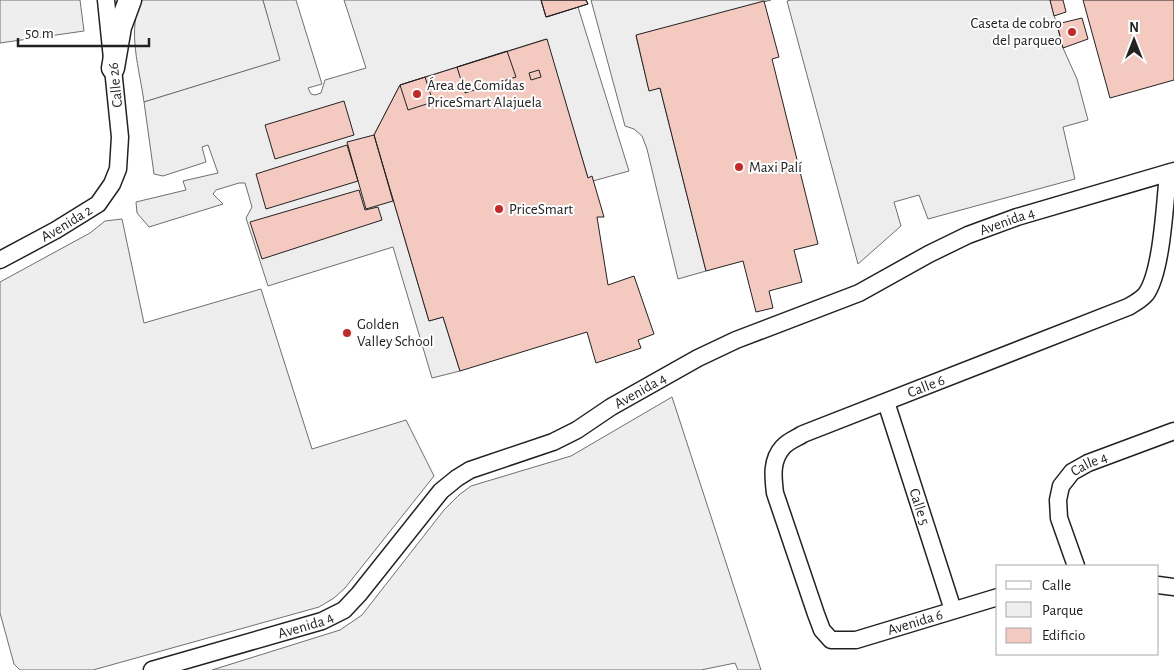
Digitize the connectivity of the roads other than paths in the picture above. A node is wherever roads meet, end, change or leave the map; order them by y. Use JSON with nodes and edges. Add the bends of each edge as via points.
{"nodes":[{"id":1,"x":106,"y":0,"type":"edge"},
{"id":2,"x":130,"y":0,"type":"edge"},
{"id":3,"x":113,"y":68,"type":"junction"},
{"id":4,"x":118,"y":169,"type":"joint"},
{"id":5,"x":1171,"y":172,"type":"edge"},
{"id":6,"x":0,"y":260,"type":"edge"},
{"id":7,"x":886,"y":402,"type":"junction"},
{"id":8,"x":1174,"y":431,"type":"edge"},
{"id":9,"x":1076,"y":565,"type":"edge"},
{"id":10,"x":1159,"y":585,"type":"edge"},
{"id":11,"x":1174,"y":587,"type":"edge"},
{"id":12,"x":996,"y":598,"type":"edge"},
{"id":13,"x":953,"y":610,"type":"junction"},
{"id":14,"x":831,"y":640,"type":"joint"},
{"id":15,"x":152,"y":670,"type":"edge"}],
"edges":[{"from":1,"to":3,"type":"street","name":"Calle 26"},
{"from":2,"to":3,"type":"street","via":[[120,27]]},
{"from":3,"to":4,"type":"street","name":"Calle 26","via":[[120,137]]},
{"from":4,"to":6,"type":"street","name":"Avenida 2","via":[[98,204]]},
{"from":5,"to":7,"type":"street","name":"Calle 6","via":[[1158,261],[1147,292],[1139,301]]},
{"from":5,"to":15,"type":"street","name":"Avenida 4","via":[[976,232],[859,293],[698,358],[553,442],[470,470],[456,478],[441,491],[344,610],[322,621]]},
{"from":7,"to":13,"type":"street","name":"Calle 5"},
{"from":7,"to":14,"type":"street","name":"Calle 6","via":[[803,434],[783,446],[776,458],[773,472],[775,493],[822,630]]},
{"from":8,"to":9,"type":"street","name":"Calle 4","via":[[1088,463],[1072,472],[1061,486],[1059,518]]},
{"from":10,"to":11,"type":"street"},
{"from":12,"to":13,"type":"street","name":"Avenida 6"},
{"from":13,"to":14,"type":"street","name":"Avenida 6","via":[[856,640]]}]}
